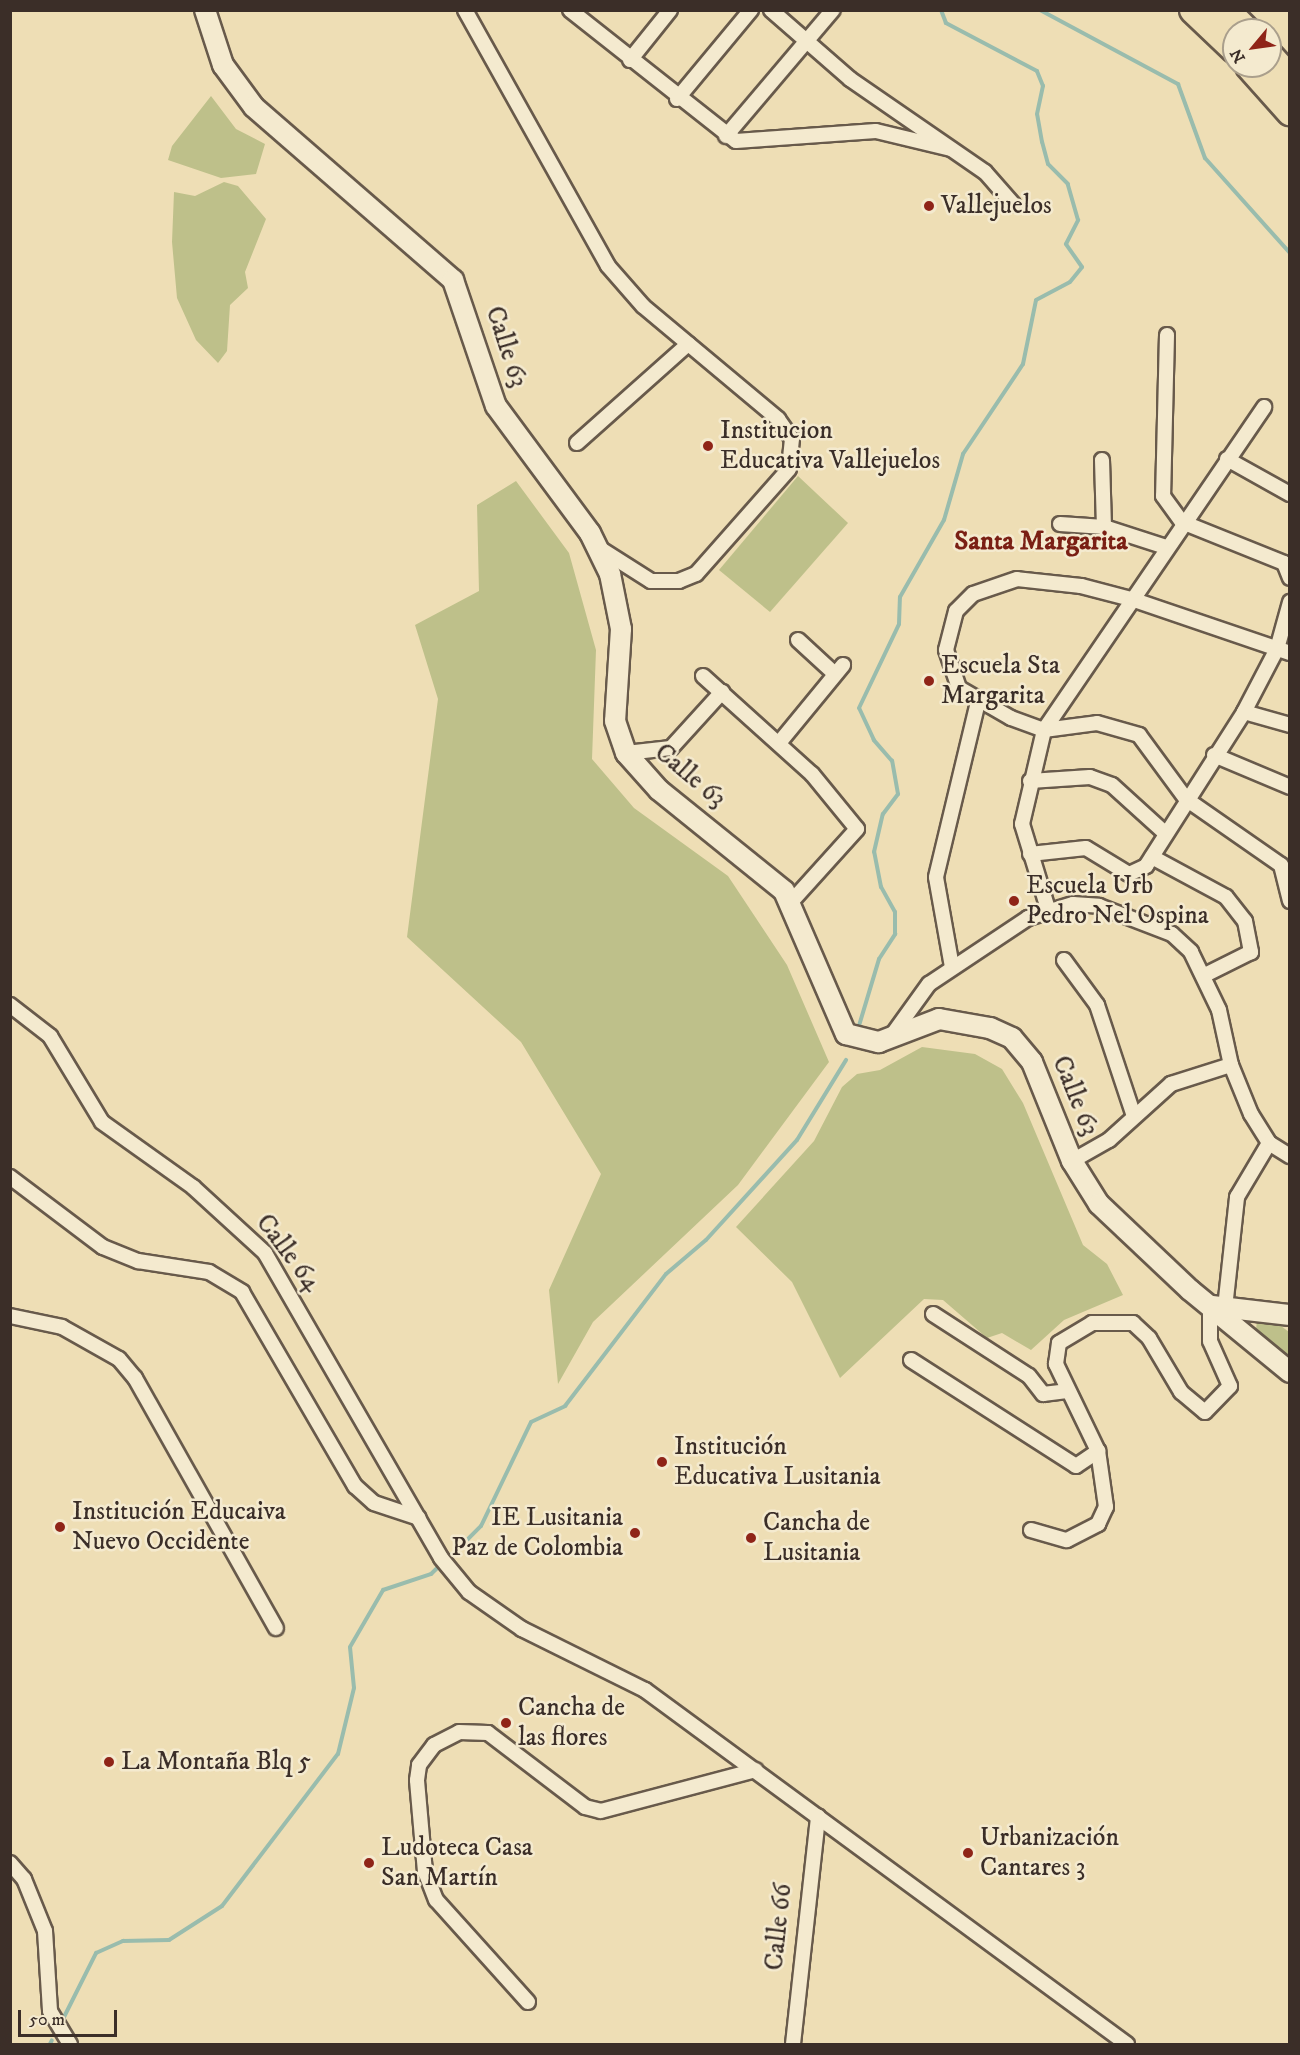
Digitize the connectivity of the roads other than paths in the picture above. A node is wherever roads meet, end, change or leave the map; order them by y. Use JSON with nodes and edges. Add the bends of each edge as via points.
{"nodes":[{"id":1,"x":205,"y":10,"type":"edge"},
{"id":2,"x":465,"y":10,"type":"edge"},
{"id":3,"x":570,"y":10,"type":"edge"},
{"id":4,"x":670,"y":10,"type":"edge"},
{"id":5,"x":751,"y":10,"type":"edge"},
{"id":6,"x":771,"y":10,"type":"edge"},
{"id":7,"x":832,"y":10,"type":"edge"},
{"id":8,"x":1193,"y":10,"type":"edge"},
{"id":9,"x":585,"y":15,"type":"edge"},
{"id":10,"x":1222,"y":38,"type":"edge"},
{"id":11,"x":807,"y":41,"type":"junction"},
{"id":12,"x":630,"y":60,"type":"junction"},
{"id":13,"x":1260,"y":78,"type":"edge"},
{"id":14,"x":677,"y":99,"type":"junction"},
{"id":15,"x":1290,"y":112,"type":"edge"},
{"id":16,"x":726,"y":136,"type":"junction"},
{"id":17,"x":951,"y":149,"type":"junction"},
{"id":18,"x":1013,"y":204,"type":"dead end"},
{"id":19,"x":1167,"y":335,"type":"dead end"},
{"id":20,"x":688,"y":344,"type":"junction"},
{"id":21,"x":1264,"y":407,"type":"dead end"},
{"id":22,"x":577,"y":442,"type":"dead end"},
{"id":23,"x":1227,"y":459,"type":"junction"},
{"id":24,"x":1102,"y":460,"type":"dead end"},
{"id":25,"x":1290,"y":494,"type":"edge"},
{"id":26,"x":1182,"y":522,"type":"junction"},
{"id":27,"x":1060,"y":524,"type":"dead end"},
{"id":28,"x":1104,"y":527,"type":"junction"},
{"id":29,"x":1166,"y":547,"type":"junction"},
{"id":30,"x":599,"y":548,"type":"junction"},
{"id":31,"x":1290,"y":578,"type":"edge"},
{"id":32,"x":1131,"y":599,"type":"junction"},
{"id":33,"x":1290,"y":602,"type":"edge"},
{"id":34,"x":1286,"y":627,"type":"edge"},
{"id":35,"x":798,"y":640,"type":"dead end"},
{"id":36,"x":1283,"y":651,"type":"edge"},
{"id":37,"x":704,"y":676,"type":"dead end"},
{"id":38,"x":722,"y":692,"type":"junction"},
{"id":39,"x":978,"y":702,"type":"junction"},
{"id":40,"x":1244,"y":712,"type":"junction"},
{"id":41,"x":1290,"y":725,"type":"edge"},
{"id":42,"x":1044,"y":730,"type":"junction"},
{"id":43,"x":778,"y":743,"type":"junction"},
{"id":44,"x":626,"y":753,"type":"junction"},
{"id":45,"x":1214,"y":755,"type":"junction"},
{"id":46,"x":1030,"y":781,"type":"junction"},
{"id":47,"x":1290,"y":787,"type":"edge"},
{"id":48,"x":1186,"y":799,"type":"junction"},
{"id":49,"x":1165,"y":833,"type":"junction"},
{"id":50,"x":1030,"y":854,"type":"junction"},
{"id":51,"x":1152,"y":857,"type":"junction"},
{"id":52,"x":1290,"y":901,"type":"edge"},
{"id":53,"x":791,"y":902,"type":"junction"},
{"id":54,"x":1048,"y":909,"type":"junction"},
{"id":55,"x":1064,"y":960,"type":"dead end"},
{"id":56,"x":952,"y":967,"type":"junction"},
{"id":57,"x":1205,"y":975,"type":"junction"},
{"id":58,"x":10,"y":1005,"type":"edge"},
{"id":59,"x":890,"y":1038,"type":"junction"},
{"id":60,"x":1232,"y":1065,"type":"junction"},
{"id":61,"x":1133,"y":1113,"type":"junction"},
{"id":62,"x":1269,"y":1143,"type":"junction"},
{"id":63,"x":1288,"y":1160,"type":"edge"},
{"id":64,"x":1072,"y":1161,"type":"junction"},
{"id":65,"x":10,"y":1177,"type":"edge"},
{"id":66,"x":1218,"y":1306,"type":"junction"},
{"id":67,"x":933,"y":1314,"type":"dead end"},
{"id":68,"x":1290,"y":1315,"type":"edge"},
{"id":69,"x":10,"y":1316,"type":"edge"},
{"id":70,"x":911,"y":1360,"type":"dead end"},
{"id":71,"x":1290,"y":1372,"type":"edge"},
{"id":72,"x":1067,"y":1391,"type":"junction"},
{"id":73,"x":1098,"y":1451,"type":"junction"},
{"id":74,"x":419,"y":1518,"type":"junction"},
{"id":75,"x":1031,"y":1530,"type":"dead end"},
{"id":76,"x":276,"y":1628,"type":"dead end"},
{"id":77,"x":756,"y":1770,"type":"junction"},
{"id":78,"x":818,"y":1816,"type":"junction"},
{"id":79,"x":10,"y":1863,"type":"edge"},
{"id":80,"x":528,"y":2002,"type":"dead end"},
{"id":81,"x":70,"y":2044,"type":"edge"},
{"id":82,"x":793,"y":2044,"type":"edge"},
{"id":83,"x":1127,"y":2044,"type":"edge"}],
"edges":[{"from":1,"to":30,"type":"main road","name":"Calle 63","via":[[223,65],[254,107],[453,280],[496,406]]},
{"from":2,"to":20,"type":"street","via":[[608,266],[643,306]]},
{"from":3,"to":9,"type":"street"},
{"from":4,"to":12,"type":"street"},
{"from":5,"to":14,"type":"street"},
{"from":6,"to":11,"type":"street"},
{"from":7,"to":11,"type":"street"},
{"from":8,"to":10,"type":"highway"},
{"from":9,"to":12,"type":"street"},
{"from":11,"to":16,"type":"street"},
{"from":11,"to":17,"type":"street","via":[[850,79]]},
{"from":12,"to":14,"type":"street"},
{"from":13,"to":15,"type":"highway"},
{"from":14,"to":16,"type":"street"},
{"from":16,"to":17,"type":"street","via":[[754,143],[876,131]]},
{"from":17,"to":18,"type":"street","via":[[985,172]]},
{"from":19,"to":26,"type":"street","via":[[1163,496]]},
{"from":20,"to":22,"type":"street"},
{"from":20,"to":30,"type":"street","via":[[785,426],[794,446],[789,469],[711,561],[686,579],[651,581]]},
{"from":21,"to":23,"type":"street"},
{"from":23,"to":25,"type":"street"},
{"from":23,"to":26,"type":"street"},
{"from":24,"to":28,"type":"street"},
{"from":26,"to":29,"type":"street"},
{"from":26,"to":31,"type":"street","via":[[1284,563]]},
{"from":27,"to":28,"type":"street"},
{"from":28,"to":29,"type":"street"},
{"from":29,"to":32,"type":"street"},
{"from":30,"to":44,"type":"main road","name":"Calle 63","via":[[618,603],[615,721]]},
{"from":32,"to":36,"type":"street"},
{"from":32,"to":39,"type":"street","via":[[1081,585],[1017,579],[973,594],[956,611],[946,650],[959,688]]},
{"from":32,"to":42,"type":"street"},
{"from":33,"to":34,"type":"street"},
{"from":34,"to":36,"type":"street"},
{"from":35,"to":43,"type":"street","via":[[839,669]]},
{"from":36,"to":40,"type":"street"},
{"from":37,"to":38,"type":"street"},
{"from":38,"to":43,"type":"street"},
{"from":38,"to":44,"type":"street","via":[[671,748]]},
{"from":39,"to":42,"type":"street"},
{"from":39,"to":56,"type":"street","via":[[936,877]]},
{"from":40,"to":41,"type":"street"},
{"from":40,"to":45,"type":"street"},
{"from":42,"to":46,"type":"street"},
{"from":42,"to":48,"type":"street","via":[[1097,723],[1129,729],[1150,748]]},
{"from":43,"to":53,"type":"street","via":[[857,829]]},
{"from":44,"to":53,"type":"main road","name":"Calle 63","via":[[646,778],[757,866]]},
{"from":45,"to":47,"type":"street"},
{"from":45,"to":48,"type":"street"},
{"from":46,"to":49,"type":"street","via":[[1090,777],[1112,785]]},
{"from":46,"to":50,"type":"street","via":[[1023,824]]},
{"from":48,"to":49,"type":"street"},
{"from":48,"to":52,"type":"street","via":[[1269,853],[1288,880]]},
{"from":49,"to":51,"type":"street"},
{"from":50,"to":51,"type":"street","via":[[1086,848],[1129,874],[1137,874]]},
{"from":50,"to":54,"type":"street"},
{"from":51,"to":57,"type":"street","via":[[1226,897],[1245,921],[1251,952]]},
{"from":53,"to":59,"type":"main road","name":"Calle 63","via":[[846,1034],[871,1043]]},
{"from":54,"to":56,"type":"street"},
{"from":54,"to":57,"type":"street","via":[[1100,906],[1172,934]]},
{"from":55,"to":61,"type":"street","via":[[1097,1005]]},
{"from":56,"to":59,"type":"street","via":[[911,1003]]},
{"from":57,"to":60,"type":"street"},
{"from":58,"to":74,"type":"street","name":"Calle 64","via":[[50,1036],[102,1122],[193,1187],[265,1253]]},
{"from":59,"to":64,"type":"main road","name":"Calle 63","via":[[939,1019],[990,1028],[1012,1038],[1032,1062]]},
{"from":60,"to":61,"type":"street","via":[[1179,1079]]},
{"from":60,"to":62,"type":"street"},
{"from":61,"to":64,"type":"street","via":[[1109,1140]]},
{"from":62,"to":63,"type":"street"},
{"from":62,"to":66,"type":"street","via":[[1237,1197]]},
{"from":64,"to":66,"type":"main road","name":"Calle 63","via":[[1107,1213]]},
{"from":65,"to":74,"type":"street","via":[[112,1251],[209,1272],[242,1292],[355,1486],[374,1503]]},
{"from":66,"to":68,"type":"main road"},
{"from":66,"to":71,"type":"main road","name":"Calle 63"},
{"from":66,"to":72,"type":"street","via":[[1210,1341],[1230,1386],[1214,1407],[1195,1409],[1149,1338],[1121,1320],[1077,1328],[1059,1343],[1056,1364]]},
{"from":67,"to":72,"type":"street","via":[[1029,1376],[1043,1394]]},
{"from":69,"to":76,"type":"street","via":[[90,1339],[130,1371]]},
{"from":70,"to":73,"type":"street","via":[[1076,1466]]},
{"from":72,"to":73,"type":"street"},
{"from":73,"to":75,"type":"street","via":[[1106,1507],[1098,1524],[1067,1540]]},
{"from":74,"to":77,"type":"street","name":"Calle 64","via":[[441,1558],[469,1592],[522,1629],[645,1690]]},
{"from":77,"to":78,"type":"street","name":"Calle 64"},
{"from":77,"to":80,"type":"street","via":[[601,1811],[585,1807],[488,1733],[459,1732],[434,1745],[419,1766],[417,1780],[425,1872],[436,1900]]},
{"from":78,"to":82,"type":"street","name":"Calle 66"},
{"from":78,"to":83,"type":"street","name":"Calle 64","via":[[1058,1997]]},
{"from":79,"to":81,"type":"street","via":[[24,1879],[45,1931],[50,2011]]}]}
